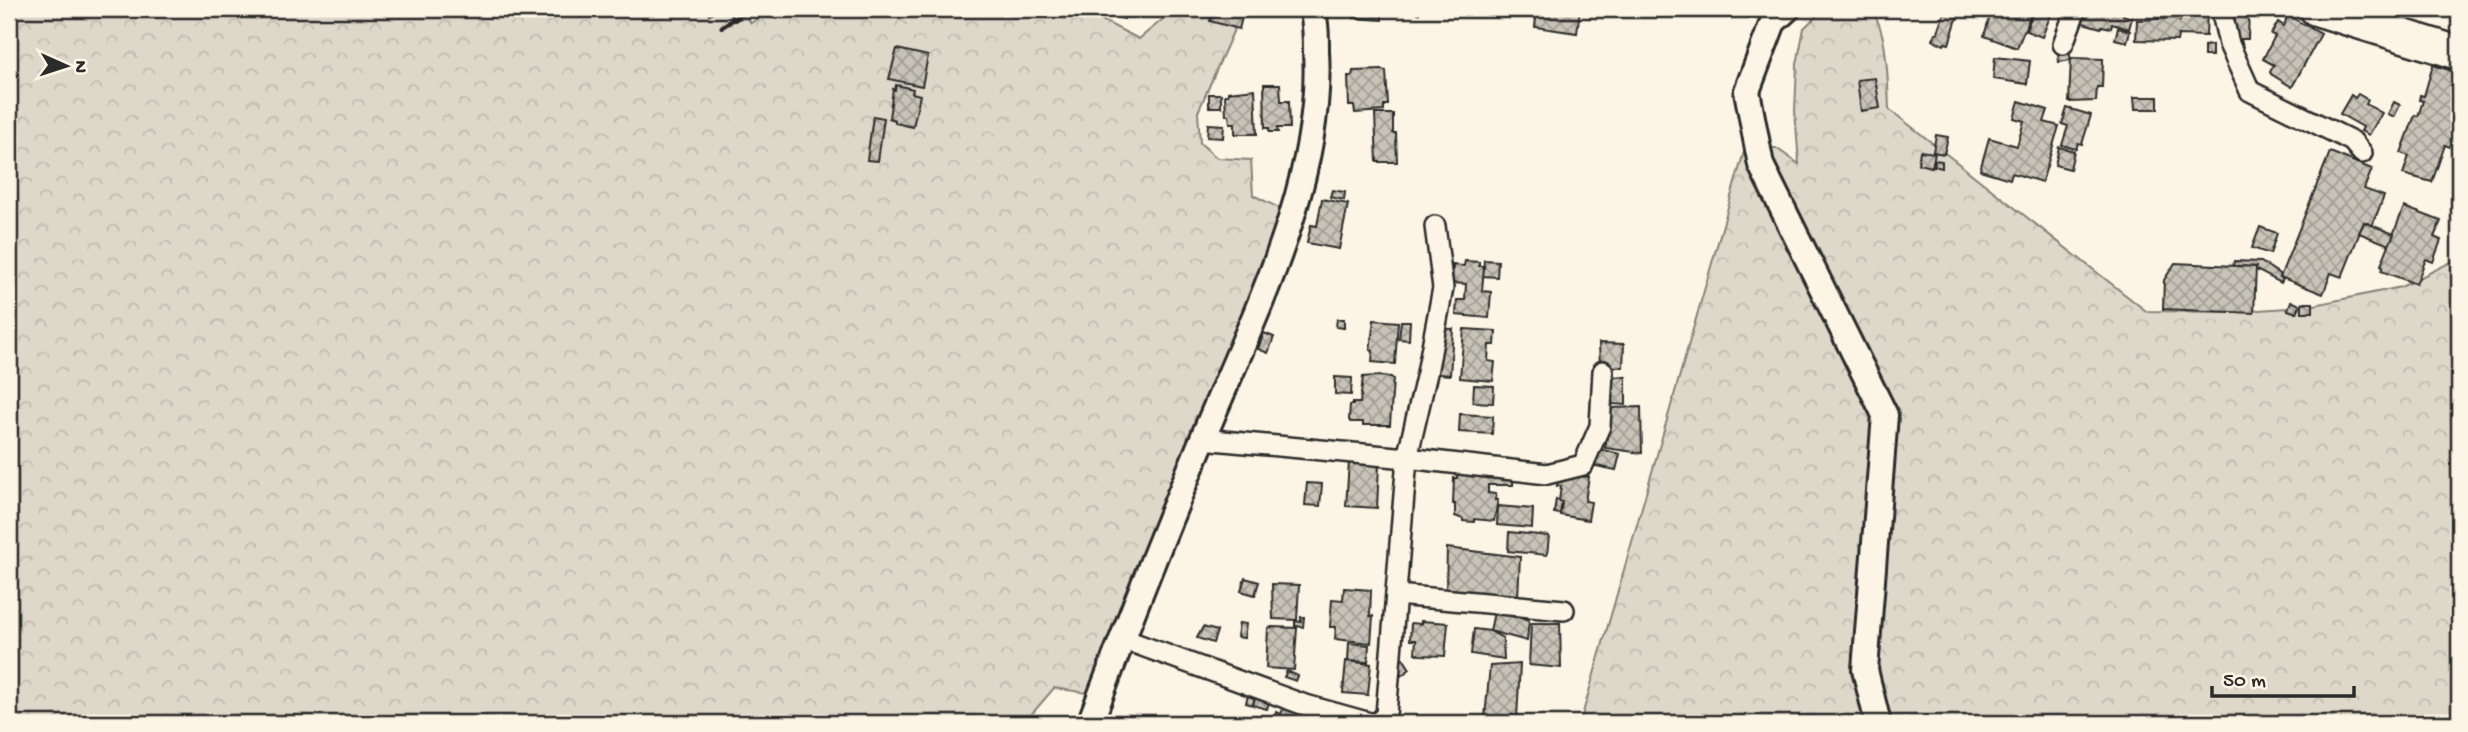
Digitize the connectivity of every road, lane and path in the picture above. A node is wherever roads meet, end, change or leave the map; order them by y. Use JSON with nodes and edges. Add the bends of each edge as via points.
{"nodes":[{"id":1,"x":1312,"y":9,"type":"edge"},
{"id":2,"x":1787,"y":9,"type":"edge"},
{"id":3,"x":2076,"y":9,"type":"edge"},
{"id":4,"x":2221,"y":9,"type":"edge"},
{"id":5,"x":2316,"y":9,"type":"edge"},
{"id":6,"x":2063,"y":44,"type":"dead end"},
{"id":7,"x":2459,"y":53,"type":"edge"},
{"id":8,"x":2362,"y":153,"type":"dead end"},
{"id":9,"x":1435,"y":226,"type":"dead end"},
{"id":10,"x":1603,"y":371,"type":"dead end"},
{"id":11,"x":1202,"y":439,"type":"junction"},
{"id":12,"x":1407,"y":458,"type":"junction"},
{"id":13,"x":1396,"y":595,"type":"junction"},
{"id":14,"x":1564,"y":610,"type":"dead end"},
{"id":15,"x":1123,"y":639,"type":"junction"},
{"id":16,"x":1333,"y":718,"type":"edge"},
{"id":17,"x":1090,"y":723,"type":"edge"},
{"id":18,"x":1370,"y":723,"type":"edge"},
{"id":19,"x":1377,"y":723,"type":"edge"},
{"id":20,"x":1878,"y":723,"type":"edge"}],
"edges":[{"from":1,"to":11,"type":"street","via":[[1318,80],[1313,132],[1300,187],[1270,275]]},
{"from":2,"to":20,"type":"street","via":[[1773,22],[1747,91],[1761,165],[1885,415],[1865,670]]},
{"from":3,"to":6,"type":"street"},
{"from":4,"to":8,"type":"street","via":[[2229,44],[2250,90],[2352,141]]},
{"from":5,"to":7,"type":"main road"},
{"from":9,"to":12,"type":"street","via":[[1443,288]]},
{"from":10,"to":12,"type":"street","via":[[1600,426],[1583,465],[1547,474]]},
{"from":11,"to":12,"type":"street"},
{"from":11,"to":15,"type":"street"},
{"from":12,"to":13,"type":"street"},
{"from":13,"to":14,"type":"street"},
{"from":13,"to":19,"type":"street","via":[[1386,715]]},
{"from":15,"to":16,"type":"street"},
{"from":15,"to":17,"type":"street"},
{"from":16,"to":18,"type":"street"}]}
